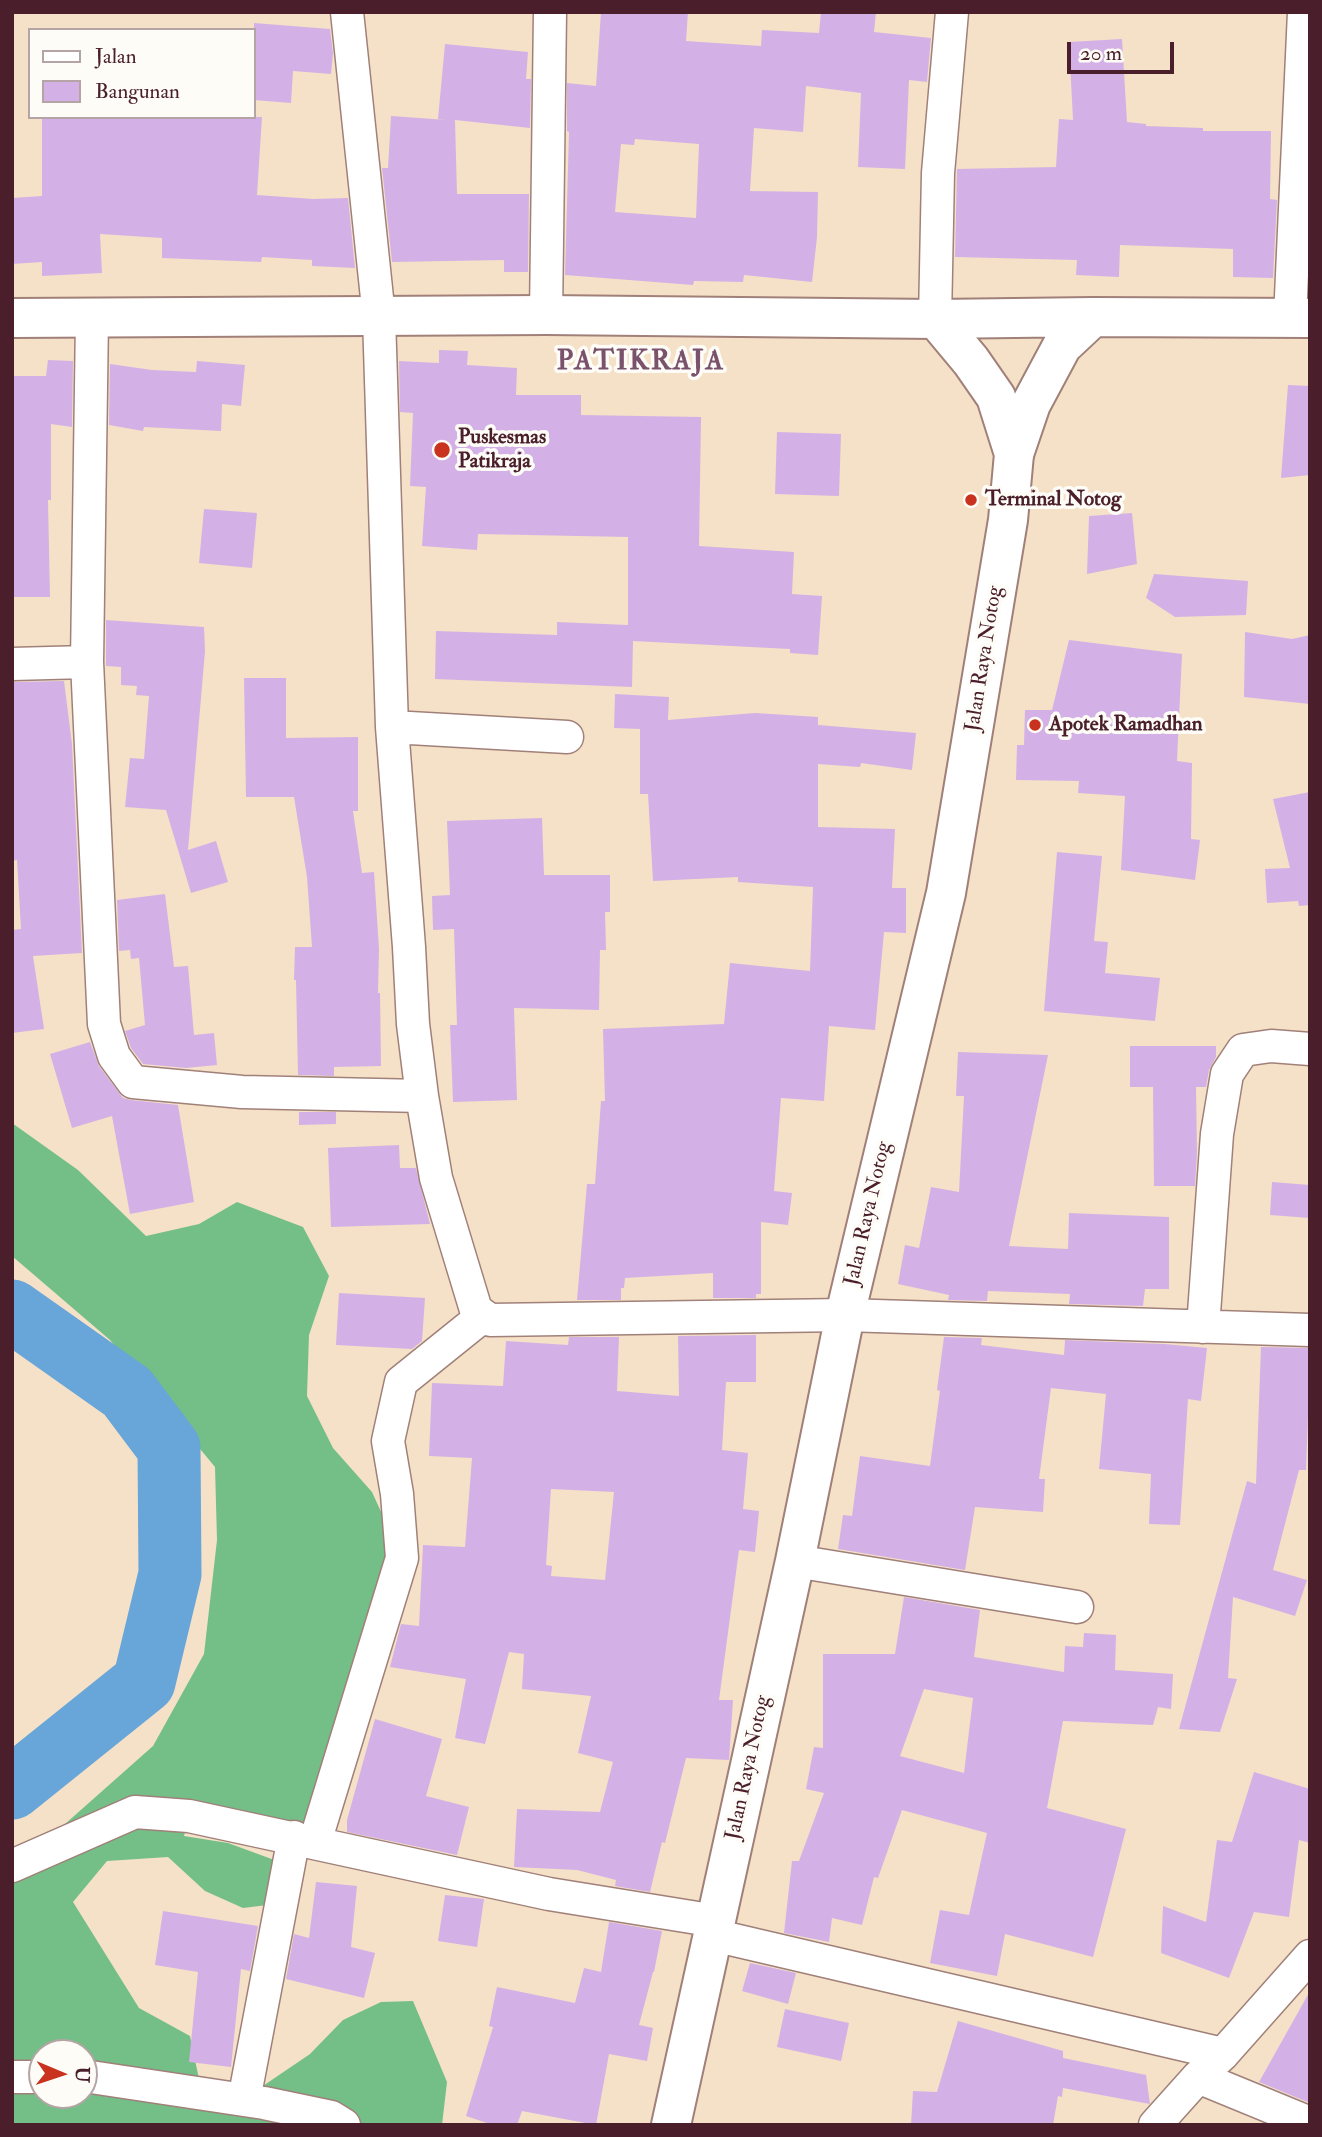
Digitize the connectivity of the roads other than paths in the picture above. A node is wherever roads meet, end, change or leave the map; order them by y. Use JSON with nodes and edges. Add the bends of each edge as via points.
{"nodes":[{"id":1,"x":346,"y":12,"type":"edge"},
{"id":2,"x":550,"y":12,"type":"edge"},
{"id":3,"x":952,"y":12,"type":"edge"},
{"id":4,"x":1304,"y":12,"type":"edge"},
{"id":5,"x":546,"y":315,"type":"junction"},
{"id":6,"x":379,"y":317,"type":"junction"},
{"id":7,"x":1094,"y":317,"type":"junction"},
{"id":8,"x":12,"y":318,"type":"edge"},
{"id":9,"x":92,"y":318,"type":"junction"},
{"id":10,"x":1300,"y":318,"type":"edge"},
{"id":11,"x":936,"y":319,"type":"junction"},
{"id":12,"x":1014,"y":454,"type":"junction"},
{"id":13,"x":87,"y":662,"type":"junction"},
{"id":14,"x":12,"y":664,"type":"edge"},
{"id":15,"x":392,"y":727,"type":"junction"},
{"id":16,"x":567,"y":737,"type":"dead end"},
{"id":17,"x":1310,"y":1049,"type":"edge"},
{"id":18,"x":422,"y":1096,"type":"junction"},
{"id":19,"x":845,"y":1315,"type":"junction"},
{"id":20,"x":483,"y":1316,"type":"junction"},
{"id":21,"x":1203,"y":1327,"type":"junction"},
{"id":22,"x":1310,"y":1330,"type":"edge"},
{"id":23,"x":794,"y":1561,"type":"junction"},
{"id":24,"x":1077,"y":1607,"type":"dead end"},
{"id":25,"x":304,"y":1840,"type":"junction"},
{"id":26,"x":12,"y":1866,"type":"edge"},
{"id":27,"x":714,"y":1928,"type":"junction"},
{"id":28,"x":1310,"y":1956,"type":"edge"},
{"id":29,"x":1223,"y":2054,"type":"junction"},
{"id":30,"x":1198,"y":2077,"type":"junction"},
{"id":31,"x":98,"y":2078,"type":"edge"},
{"id":32,"x":244,"y":2100,"type":"junction"},
{"id":33,"x":1310,"y":2123,"type":"edge"},
{"id":34,"x":344,"y":2125,"type":"edge"},
{"id":35,"x":671,"y":2125,"type":"edge"},
{"id":36,"x":1155,"y":2125,"type":"edge"}],
"edges":[{"from":1,"to":6,"type":"street"},
{"from":2,"to":5,"type":"street"},
{"from":3,"to":11,"type":"street","via":[[938,173]]},
{"from":4,"to":10,"type":"street"},
{"from":5,"to":6,"type":"main road"},
{"from":5,"to":11,"type":"main road"},
{"from":6,"to":9,"type":"main road"},
{"from":6,"to":15,"type":"street"},
{"from":7,"to":10,"type":"main road"},
{"from":7,"to":11,"type":"main road"},
{"from":7,"to":12,"type":"main road","via":[[1062,346],[1031,404]]},
{"from":8,"to":9,"type":"main road"},
{"from":9,"to":13,"type":"street"},
{"from":11,"to":12,"type":"main road","name":"Jalan Raya Notog","via":[[996,397]]},
{"from":12,"to":19,"type":"main road","name":"Jalan Raya Notog","via":[[1008,520],[946,893]]},
{"from":13,"to":14,"type":"street"},
{"from":13,"to":18,"type":"street","via":[[104,1024],[114,1056],[133,1082],[242,1092]]},
{"from":15,"to":16,"type":"street"},
{"from":15,"to":18,"type":"street"},
{"from":17,"to":21,"type":"street","via":[[1271,1046],[1243,1050],[1227,1074],[1217,1134]]},
{"from":18,"to":20,"type":"street","via":[[436,1178],[475,1310]]},
{"from":19,"to":20,"type":"street","via":[[490,1320]]},
{"from":19,"to":21,"type":"street"},
{"from":19,"to":23,"type":"main road","name":"Jalan Raya Notog"},
{"from":20,"to":25,"type":"street","via":[[401,1382],[387,1441],[402,1558]]},
{"from":21,"to":22,"type":"street"},
{"from":23,"to":24,"type":"street"},
{"from":23,"to":27,"type":"main road","name":"Jalan Raya Notog"},
{"from":25,"to":26,"type":"street","via":[[189,1816],[135,1812]]},
{"from":25,"to":27,"type":"street"},
{"from":25,"to":32,"type":"street"},
{"from":27,"to":29,"type":"street"},
{"from":27,"to":35,"type":"main road","name":"Jalan Raya Notog"},
{"from":28,"to":29,"type":"street"},
{"from":29,"to":30,"type":"street"},
{"from":30,"to":33,"type":"street"},
{"from":30,"to":36,"type":"street"},
{"from":31,"to":32,"type":"street"},
{"from":32,"to":34,"type":"street","via":[[331,2117]]}]}
